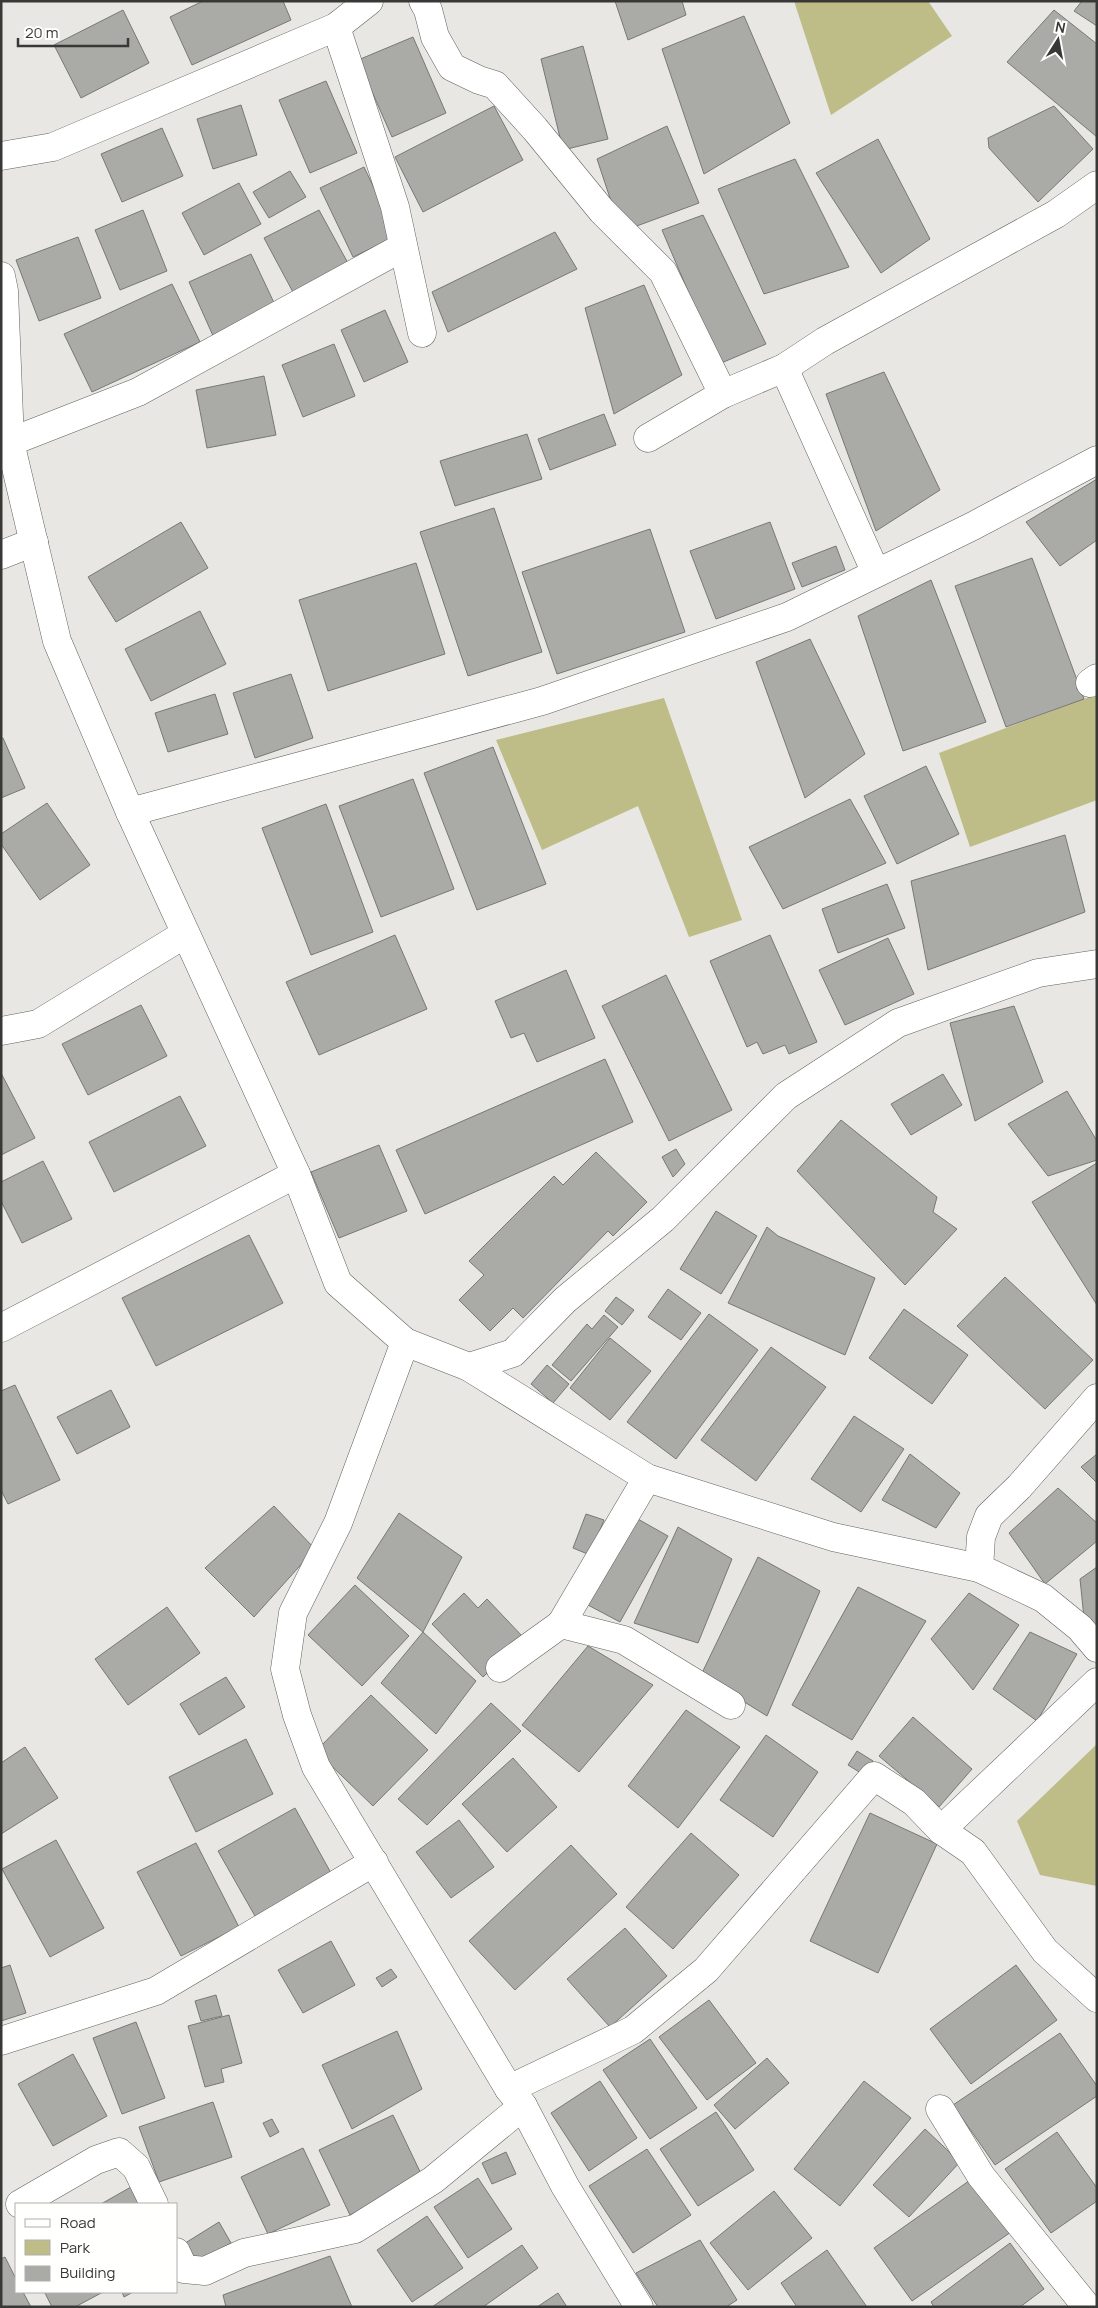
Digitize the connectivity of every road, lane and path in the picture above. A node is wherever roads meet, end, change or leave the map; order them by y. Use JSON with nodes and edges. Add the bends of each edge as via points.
{"nodes":[{"id":1,"x":369,"y":1,"type":"edge"},
{"id":2,"x":423,"y":1,"type":"edge"},
{"id":3,"x":336,"y":27,"type":"junction"},
{"id":4,"x":1,"y":156,"type":"edge"},
{"id":5,"x":1097,"y":185,"type":"edge"},
{"id":6,"x":403,"y":247,"type":"junction"},
{"id":7,"x":1,"y":276,"type":"edge"},
{"id":8,"x":422,"y":332,"type":"dead end"},
{"id":9,"x":784,"y":368,"type":"junction"},
{"id":10,"x":723,"y":394,"type":"junction"},
{"id":11,"x":648,"y":438,"type":"dead end"},
{"id":12,"x":10,"y":442,"type":"junction"},
{"id":13,"x":1097,"y":460,"type":"edge"},
{"id":14,"x":34,"y":542,"type":"junction"},
{"id":15,"x":1,"y":555,"type":"edge"},
{"id":16,"x":876,"y":573,"type":"junction"},
{"id":17,"x":130,"y":812,"type":"junction"},
{"id":18,"x":185,"y":934,"type":"junction"},
{"id":19,"x":1097,"y":964,"type":"edge"},
{"id":20,"x":1,"y":1032,"type":"edge"},
{"id":21,"x":296,"y":1174,"type":"junction"},
{"id":22,"x":1,"y":1328,"type":"edge"},
{"id":23,"x":405,"y":1342,"type":"junction"},
{"id":24,"x":469,"y":1367,"type":"junction"},
{"id":25,"x":1097,"y":1398,"type":"edge"},
{"id":26,"x":647,"y":1478,"type":"junction"},
{"id":27,"x":978,"y":1568,"type":"junction"},
{"id":28,"x":561,"y":1624,"type":"junction"},
{"id":29,"x":1097,"y":1648,"type":"edge"},
{"id":30,"x":500,"y":1668,"type":"dead end"},
{"id":31,"x":1097,"y":1682,"type":"edge"},
{"id":32,"x":731,"y":1705,"type":"dead end"},
{"id":33,"x":941,"y":1830,"type":"junction"},
{"id":34,"x":374,"y":1862,"type":"junction"},
{"id":35,"x":1097,"y":1998,"type":"edge"},
{"id":36,"x":1,"y":2042,"type":"edge"},
{"id":37,"x":516,"y":2098,"type":"junction"},
{"id":38,"x":940,"y":2109,"type":"dead end"},
{"id":39,"x":22,"y":2203,"type":"edge"},
{"id":40,"x":154,"y":2203,"type":"edge"},
{"id":41,"x":15,"y":2208,"type":"edge"},
{"id":42,"x":1,"y":2216,"type":"edge"},
{"id":43,"x":178,"y":2256,"type":"edge"},
{"id":44,"x":639,"y":2307,"type":"edge"},
{"id":45,"x":1087,"y":2307,"type":"edge"}],
"edges":[{"from":1,"to":3,"type":"street"},
{"from":2,"to":10,"type":"street","via":[[435,36],[452,67],[495,85],[535,128],[602,211],[664,272]]},
{"from":3,"to":4,"type":"street","via":[[53,147]]},
{"from":3,"to":6,"type":"street","via":[[395,207]]},
{"from":5,"to":9,"type":"street","via":[[1056,214],[826,341]]},
{"from":6,"to":8,"type":"street"},
{"from":6,"to":12,"type":"street","via":[[138,392]]},
{"from":7,"to":12,"type":"street"},
{"from":9,"to":10,"type":"street"},
{"from":9,"to":16,"type":"street"},
{"from":10,"to":11,"type":"street"},
{"from":12,"to":14,"type":"street"},
{"from":13,"to":16,"type":"street"},
{"from":14,"to":15,"type":"street"},
{"from":14,"to":17,"type":"street","via":[[57,641]]},
{"from":16,"to":17,"type":"street","via":[[786,617],[542,701]]},
{"from":17,"to":18,"type":"street"},
{"from":18,"to":20,"type":"street","via":[[38,1024]]},
{"from":18,"to":21,"type":"street"},
{"from":19,"to":24,"type":"street","via":[[1038,973],[898,1023],[786,1096],[663,1219],[565,1300],[513,1353]]},
{"from":21,"to":22,"type":"street"},
{"from":21,"to":23,"type":"street","via":[[338,1283]]},
{"from":23,"to":24,"type":"street"},
{"from":23,"to":34,"type":"street","via":[[338,1523],[293,1613],[285,1669],[316,1767]]},
{"from":24,"to":26,"type":"street"},
{"from":25,"to":27,"type":"street","via":[[1019,1487],[988,1516],[981,1537]]},
{"from":26,"to":27,"type":"street","via":[[833,1537]]},
{"from":26,"to":28,"type":"street"},
{"from":27,"to":29,"type":"street","via":[[1043,1598],[1080,1628]]},
{"from":28,"to":30,"type":"street"},
{"from":28,"to":32,"type":"street","via":[[624,1640]]},
{"from":31,"to":33,"type":"street"},
{"from":33,"to":35,"type":"street","via":[[973,1852],[1045,1951]]},
{"from":33,"to":37,"type":"street","via":[[914,1802],[874,1776],[706,1970],[633,2030]]},
{"from":34,"to":36,"type":"street","via":[[156,1990]]},
{"from":34,"to":37,"type":"street"},
{"from":37,"to":43,"type":"street","via":[[433,2180],[355,2229],[244,2253],[205,2271],[184,2269]]},
{"from":37,"to":44,"type":"street"},
{"from":38,"to":45,"type":"street","via":[[981,2176]]},
{"from":39,"to":40,"type":"street","via":[[96,2160],[119,2152],[136,2167]]},
{"from":41,"to":42,"type":"street"}]}
